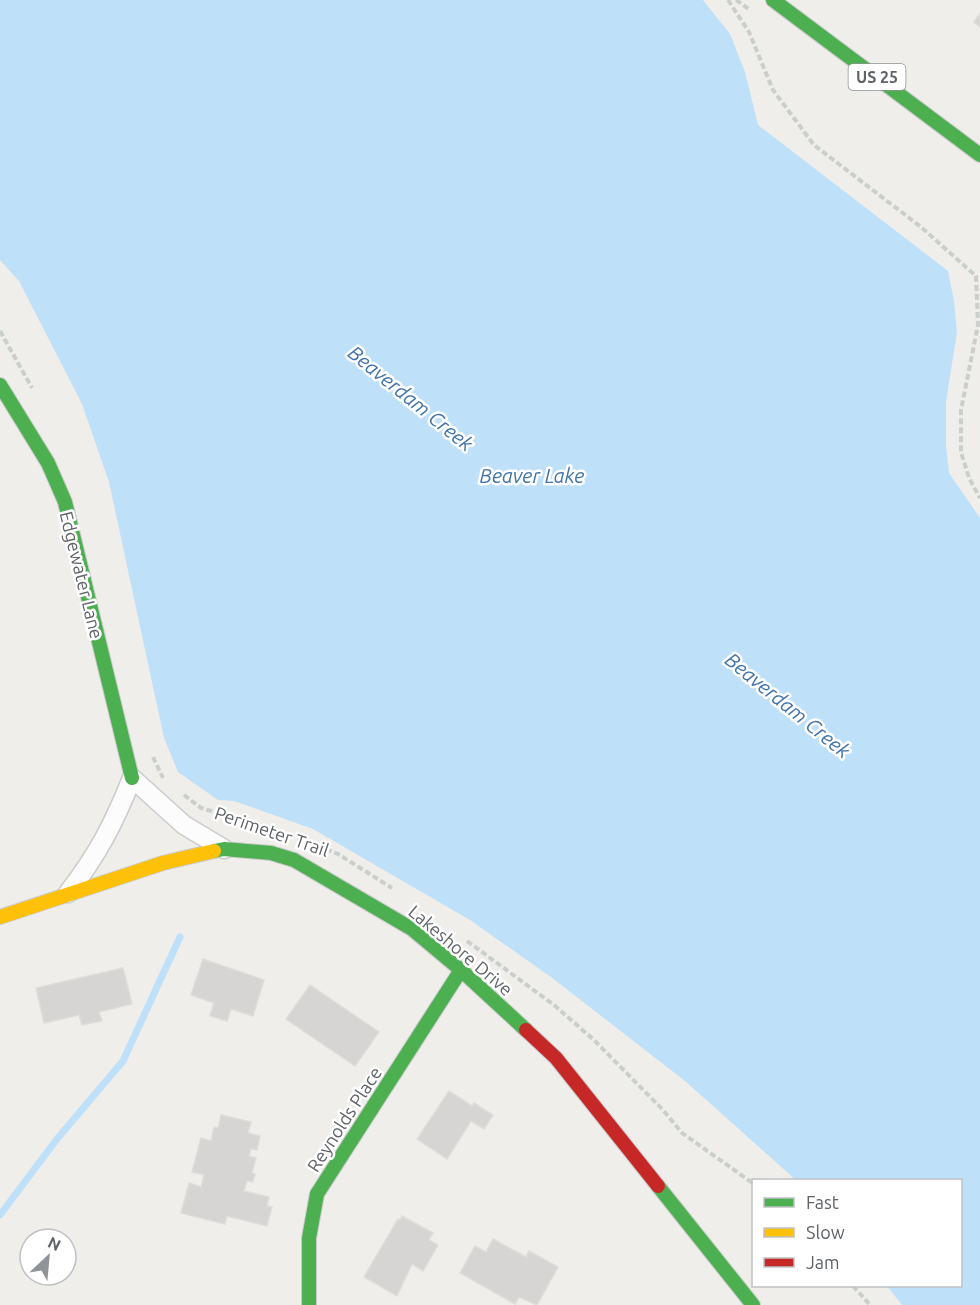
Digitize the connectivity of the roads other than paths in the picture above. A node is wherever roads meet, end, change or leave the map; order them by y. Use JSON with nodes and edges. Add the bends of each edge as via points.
{"nodes":[{"id":1,"x":773,"y":0,"type":"edge"},
{"id":2,"x":980,"y":155,"type":"edge"},
{"id":3,"x":0,"y":385,"type":"edge"},
{"id":4,"x":132,"y":778,"type":"junction"},
{"id":5,"x":224,"y":849,"type":"junction"},
{"id":6,"x":68,"y":893,"type":"junction"},
{"id":7,"x":0,"y":917,"type":"edge"},
{"id":8,"x":461,"y":970,"type":"junction"},
{"id":9,"x":309,"y":1305,"type":"edge"},
{"id":10,"x":753,"y":1305,"type":"edge"}],
"edges":[{"from":1,"to":2,"type":"street","number":"US 25"},
{"from":3,"to":4,"type":"street","name":"Edgewater Lane","via":[[48,463],[65,502]]},
{"from":4,"to":5,"type":"street","via":[[184,825]]},
{"from":4,"to":6,"type":"street","via":[[108,836]]},
{"from":5,"to":6,"type":"street","name":"Lakeshore Drive","via":[[163,863]]},
{"from":5,"to":8,"type":"street","name":"Lakeshore Drive","via":[[272,853],[294,860],[412,929]]},
{"from":6,"to":7,"type":"street","name":"Lakeshore Drive"},
{"from":8,"to":9,"type":"street","name":"Reynolds Place","via":[[317,1196],[310,1225]]},
{"from":8,"to":10,"type":"street","name":"Lakeshore Drive","via":[[556,1058]]}]}
